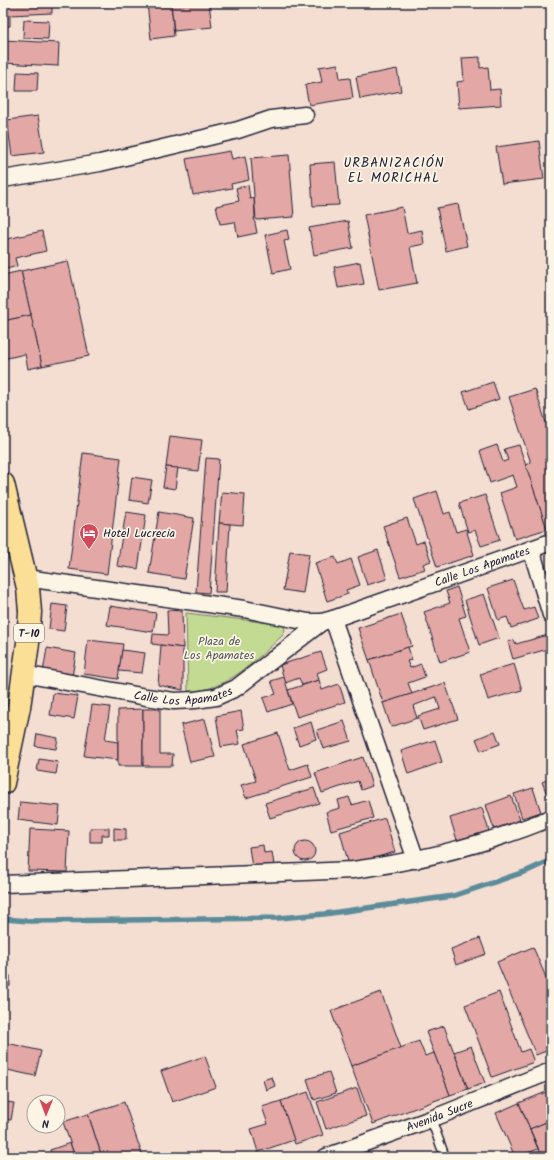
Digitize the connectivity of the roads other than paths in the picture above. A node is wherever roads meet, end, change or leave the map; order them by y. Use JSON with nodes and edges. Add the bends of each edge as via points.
{"nodes":[{"id":1,"x":304,"y":115,"type":"dead end"},
{"id":2,"x":3,"y":179,"type":"edge"},
{"id":3,"x":3,"y":484,"type":"edge"},
{"id":4,"x":551,"y":542,"type":"edge"},
{"id":5,"x":531,"y":549,"type":"junction"},
{"id":6,"x":26,"y":578,"type":"junction"},
{"id":7,"x":551,"y":615,"type":"edge"},
{"id":8,"x":327,"y":621,"type":"junction"},
{"id":9,"x":24,"y":674,"type":"junction"},
{"id":10,"x":6,"y":756,"type":"edge"},
{"id":11,"x":3,"y":783,"type":"edge"},
{"id":12,"x":551,"y":818,"type":"edge"},
{"id":13,"x":416,"y":860,"type":"junction"},
{"id":14,"x":3,"y":884,"type":"edge"},
{"id":15,"x":551,"y":1071,"type":"edge"},
{"id":16,"x":431,"y":1119,"type":"junction"},
{"id":17,"x":326,"y":1157,"type":"edge"},
{"id":18,"x":446,"y":1157,"type":"edge"}],
"edges":[{"from":1,"to":2,"type":"street","via":[[271,119],[238,130],[100,164]]},
{"from":3,"to":6,"type":"highway","number":"T-10"},
{"from":4,"to":5,"type":"street","name":"Calle Los Apamates"},
{"from":5,"to":7,"type":"street"},
{"from":5,"to":8,"type":"street","name":"Calle Los Apamates"},
{"from":6,"to":8,"type":"street","name":"Calle Los Apamates","via":[[244,609],[308,622]]},
{"from":6,"to":9,"type":"highway","number":"T-10","via":[[30,612]]},
{"from":8,"to":9,"type":"street","name":"Calle Los Apamates","via":[[241,684],[216,697],[174,701]]},
{"from":8,"to":13,"type":"street"},
{"from":9,"to":10,"type":"highway","number":"T-10","via":[[19,708]]},
{"from":10,"to":11,"type":"highway","number":"T-10"},
{"from":12,"to":13,"type":"street","via":[[490,841]]},
{"from":13,"to":14,"type":"street","via":[[386,866],[327,871]]},
{"from":15,"to":16,"type":"street","name":"Avenida Sucre"},
{"from":16,"to":17,"type":"street","name":"Avenida Sucre"},
{"from":16,"to":18,"type":"lane"}]}
